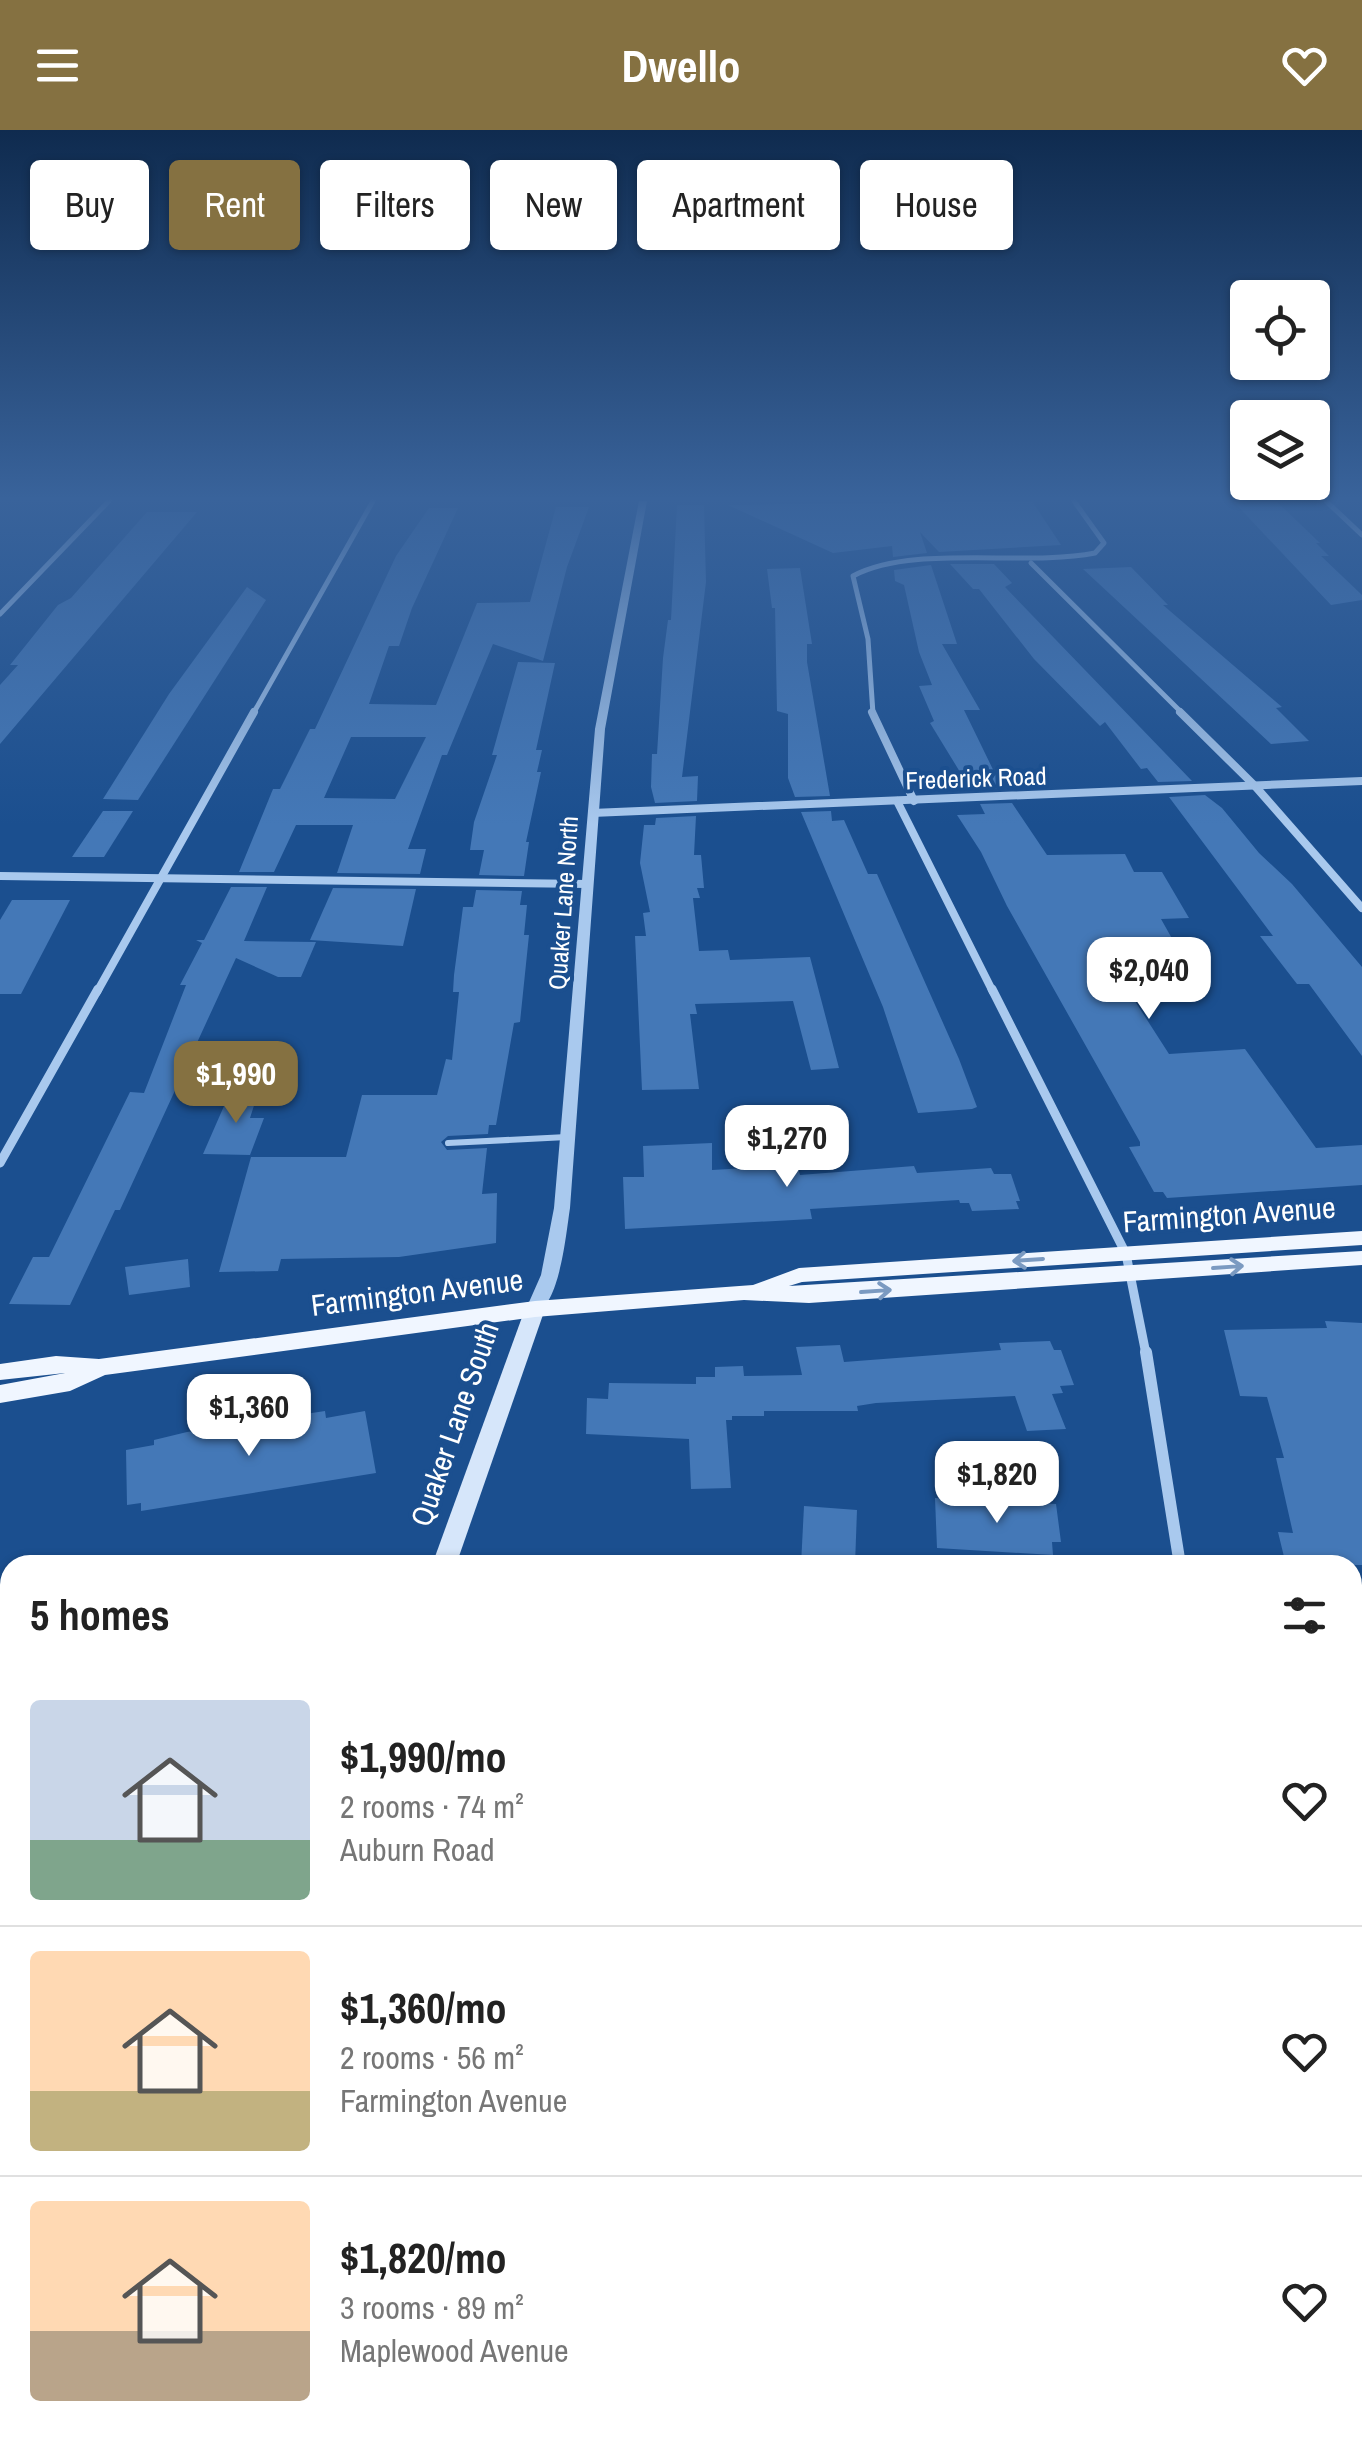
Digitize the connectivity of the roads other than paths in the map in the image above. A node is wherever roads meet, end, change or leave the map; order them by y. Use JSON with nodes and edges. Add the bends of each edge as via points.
{"nodes":[{"id":1,"x":312,"y":609,"type":"edge"},
{"id":2,"x":623,"y":609,"type":"edge"},
{"id":3,"x":861,"y":609,"type":"edge"},
{"id":4,"x":1078,"y":609,"type":"edge"},
{"id":5,"x":1362,"y":781,"type":"edge"},
{"id":6,"x":1255,"y":786,"type":"junction"},
{"id":7,"x":914,"y":801,"type":"junction"},
{"id":8,"x":897,"y":802,"type":"junction"},
{"id":9,"x":592,"y":813,"type":"junction"},
{"id":10,"x":0,"y":876,"type":"edge"},
{"id":11,"x":159,"y":880,"type":"junction"},
{"id":12,"x":588,"y":884,"type":"junction"},
{"id":13,"x":1362,"y":908,"type":"edge"},
{"id":14,"x":567,"y":1137,"type":"junction"},
{"id":15,"x":448,"y":1143,"type":"dead end"},
{"id":16,"x":0,"y":1162,"type":"edge"},
{"id":17,"x":1362,"y":1238,"type":"edge"},
{"id":18,"x":1362,"y":1258,"type":"edge"},
{"id":19,"x":1128,"y":1264,"type":"junction"},
{"id":20,"x":535,"y":1308,"type":"junction"},
{"id":21,"x":99,"y":1367,"type":"junction"},
{"id":22,"x":0,"y":1372,"type":"edge"},
{"id":23,"x":0,"y":1394,"type":"edge"},
{"id":24,"x":448,"y":1555,"type":"edge"},
{"id":25,"x":1178,"y":1555,"type":"edge"}],
"edges":[{"from":1,"to":11,"type":"street"},
{"from":2,"to":9,"type":"street","name":"Quaker Lane North"},
{"from":3,"to":7,"type":"street","via":[[871,710]]},
{"from":4,"to":6,"type":"street"},
{"from":5,"to":6,"type":"street","name":"Frederick Road"},
{"from":6,"to":7,"type":"street","name":"Frederick Road"},
{"from":6,"to":13,"type":"street"},
{"from":7,"to":8,"type":"street","name":"Frederick Road"},
{"from":8,"to":9,"type":"street","name":"Frederick Road"},
{"from":8,"to":19,"type":"street"},
{"from":9,"to":12,"type":"street","name":"Quaker Lane North"},
{"from":10,"to":11,"type":"street"},
{"from":11,"to":12,"type":"street"},
{"from":11,"to":16,"type":"street"},
{"from":12,"to":14,"type":"street","name":"Quaker Lane North"},
{"from":14,"to":15,"type":"lane"},
{"from":14,"to":20,"type":"street","name":"Quaker Lane North","via":[[550,1275]]},
{"from":17,"to":19,"type":"main road","name":"Farmington Avenue"},
{"from":19,"to":18,"type":"main road","name":"Farmington Avenue","one_way":true},
{"from":19,"to":20,"type":"main road","name":"Farmington Avenue","via":[[809,1295],[744,1292]]},
{"from":19,"to":25,"type":"street"},
{"from":20,"to":21,"type":"main road","name":"Farmington Avenue"},
{"from":20,"to":24,"type":"main road","name":"Quaker Lane South"},
{"from":21,"to":22,"type":"main road","name":"Farmington Avenue","via":[[56,1364]]},
{"from":21,"to":23,"type":"main road","name":"Farmington Avenue","via":[[60,1385]]}]}
